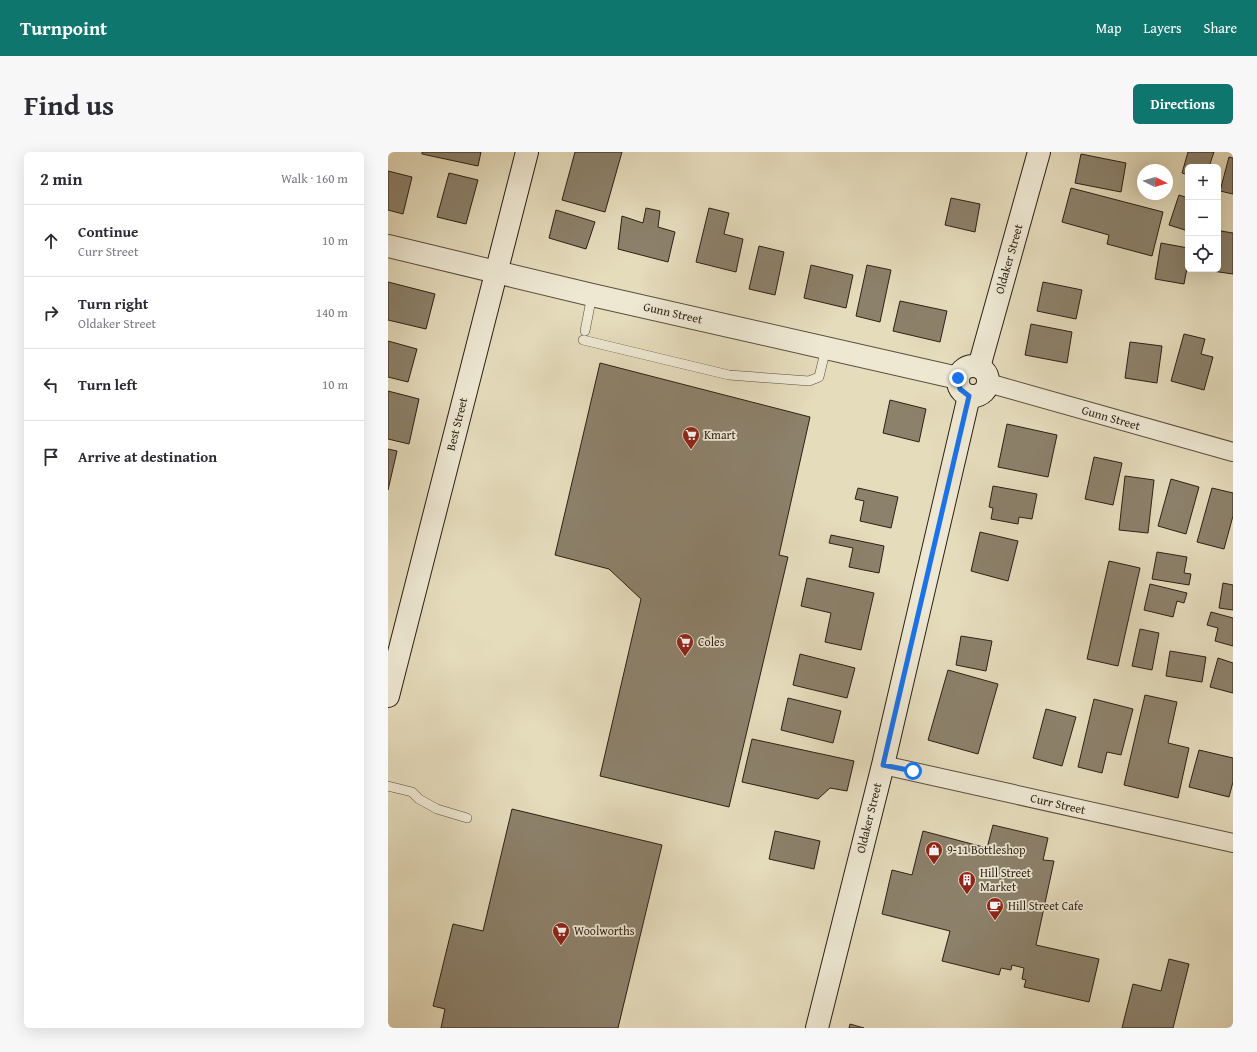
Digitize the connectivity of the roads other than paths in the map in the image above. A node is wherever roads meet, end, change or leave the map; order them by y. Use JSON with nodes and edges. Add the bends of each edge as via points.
{"nodes":[{"id":1,"x":527,"y":152,"type":"edge"},
{"id":2,"x":1039,"y":152,"type":"edge"},
{"id":3,"x":388,"y":246,"type":"edge"},
{"id":4,"x":496,"y":272,"type":"junction"},
{"id":5,"x":592,"y":295,"type":"junction"},
{"id":6,"x":826,"y":348,"type":"junction"},
{"id":7,"x":984,"y":375,"type":"junction"},
{"id":8,"x":963,"y":387,"type":"junction"},
{"id":9,"x":1233,"y":452,"type":"edge"},
{"id":10,"x":388,"y":696,"type":"edge"},
{"id":11,"x":883,"y":765,"type":"junction"},
{"id":12,"x":388,"y":786,"type":"edge"},
{"id":13,"x":467,"y":818,"type":"dead end"},
{"id":14,"x":1233,"y":843,"type":"edge"},
{"id":15,"x":817,"y":1028,"type":"edge"}],
"edges":[{"from":1,"to":4,"type":"main road","name":"Best Street"},
{"from":2,"to":7,"type":"main road","name":"Oldaker Street"},
{"from":3,"to":4,"type":"main road","name":"Gunn Street"},
{"from":4,"to":5,"type":"main road","name":"Gunn Street"},
{"from":4,"to":10,"type":"main road","name":"Best Street"},
{"from":5,"to":6,"type":"main road","name":"Gunn Street"},
{"from":5,"to":6,"type":"lane","via":[[584,336],[729,375],[809,381],[820,377]]},
{"from":6,"to":8,"type":"main road","name":"Gunn Street"},
{"from":7,"to":8,"type":"main road","via":[[984,392],[979,396]]},
{"from":7,"to":9,"type":"street","name":"Gunn Street"},
{"from":8,"to":11,"type":"main road","name":"Oldaker Street"},
{"from":11,"to":14,"type":"street","name":"Curr Street"},
{"from":11,"to":15,"type":"main road","name":"Oldaker Street"},
{"from":12,"to":13,"type":"lane","via":[[412,792],[419,800],[437,809]]}]}
